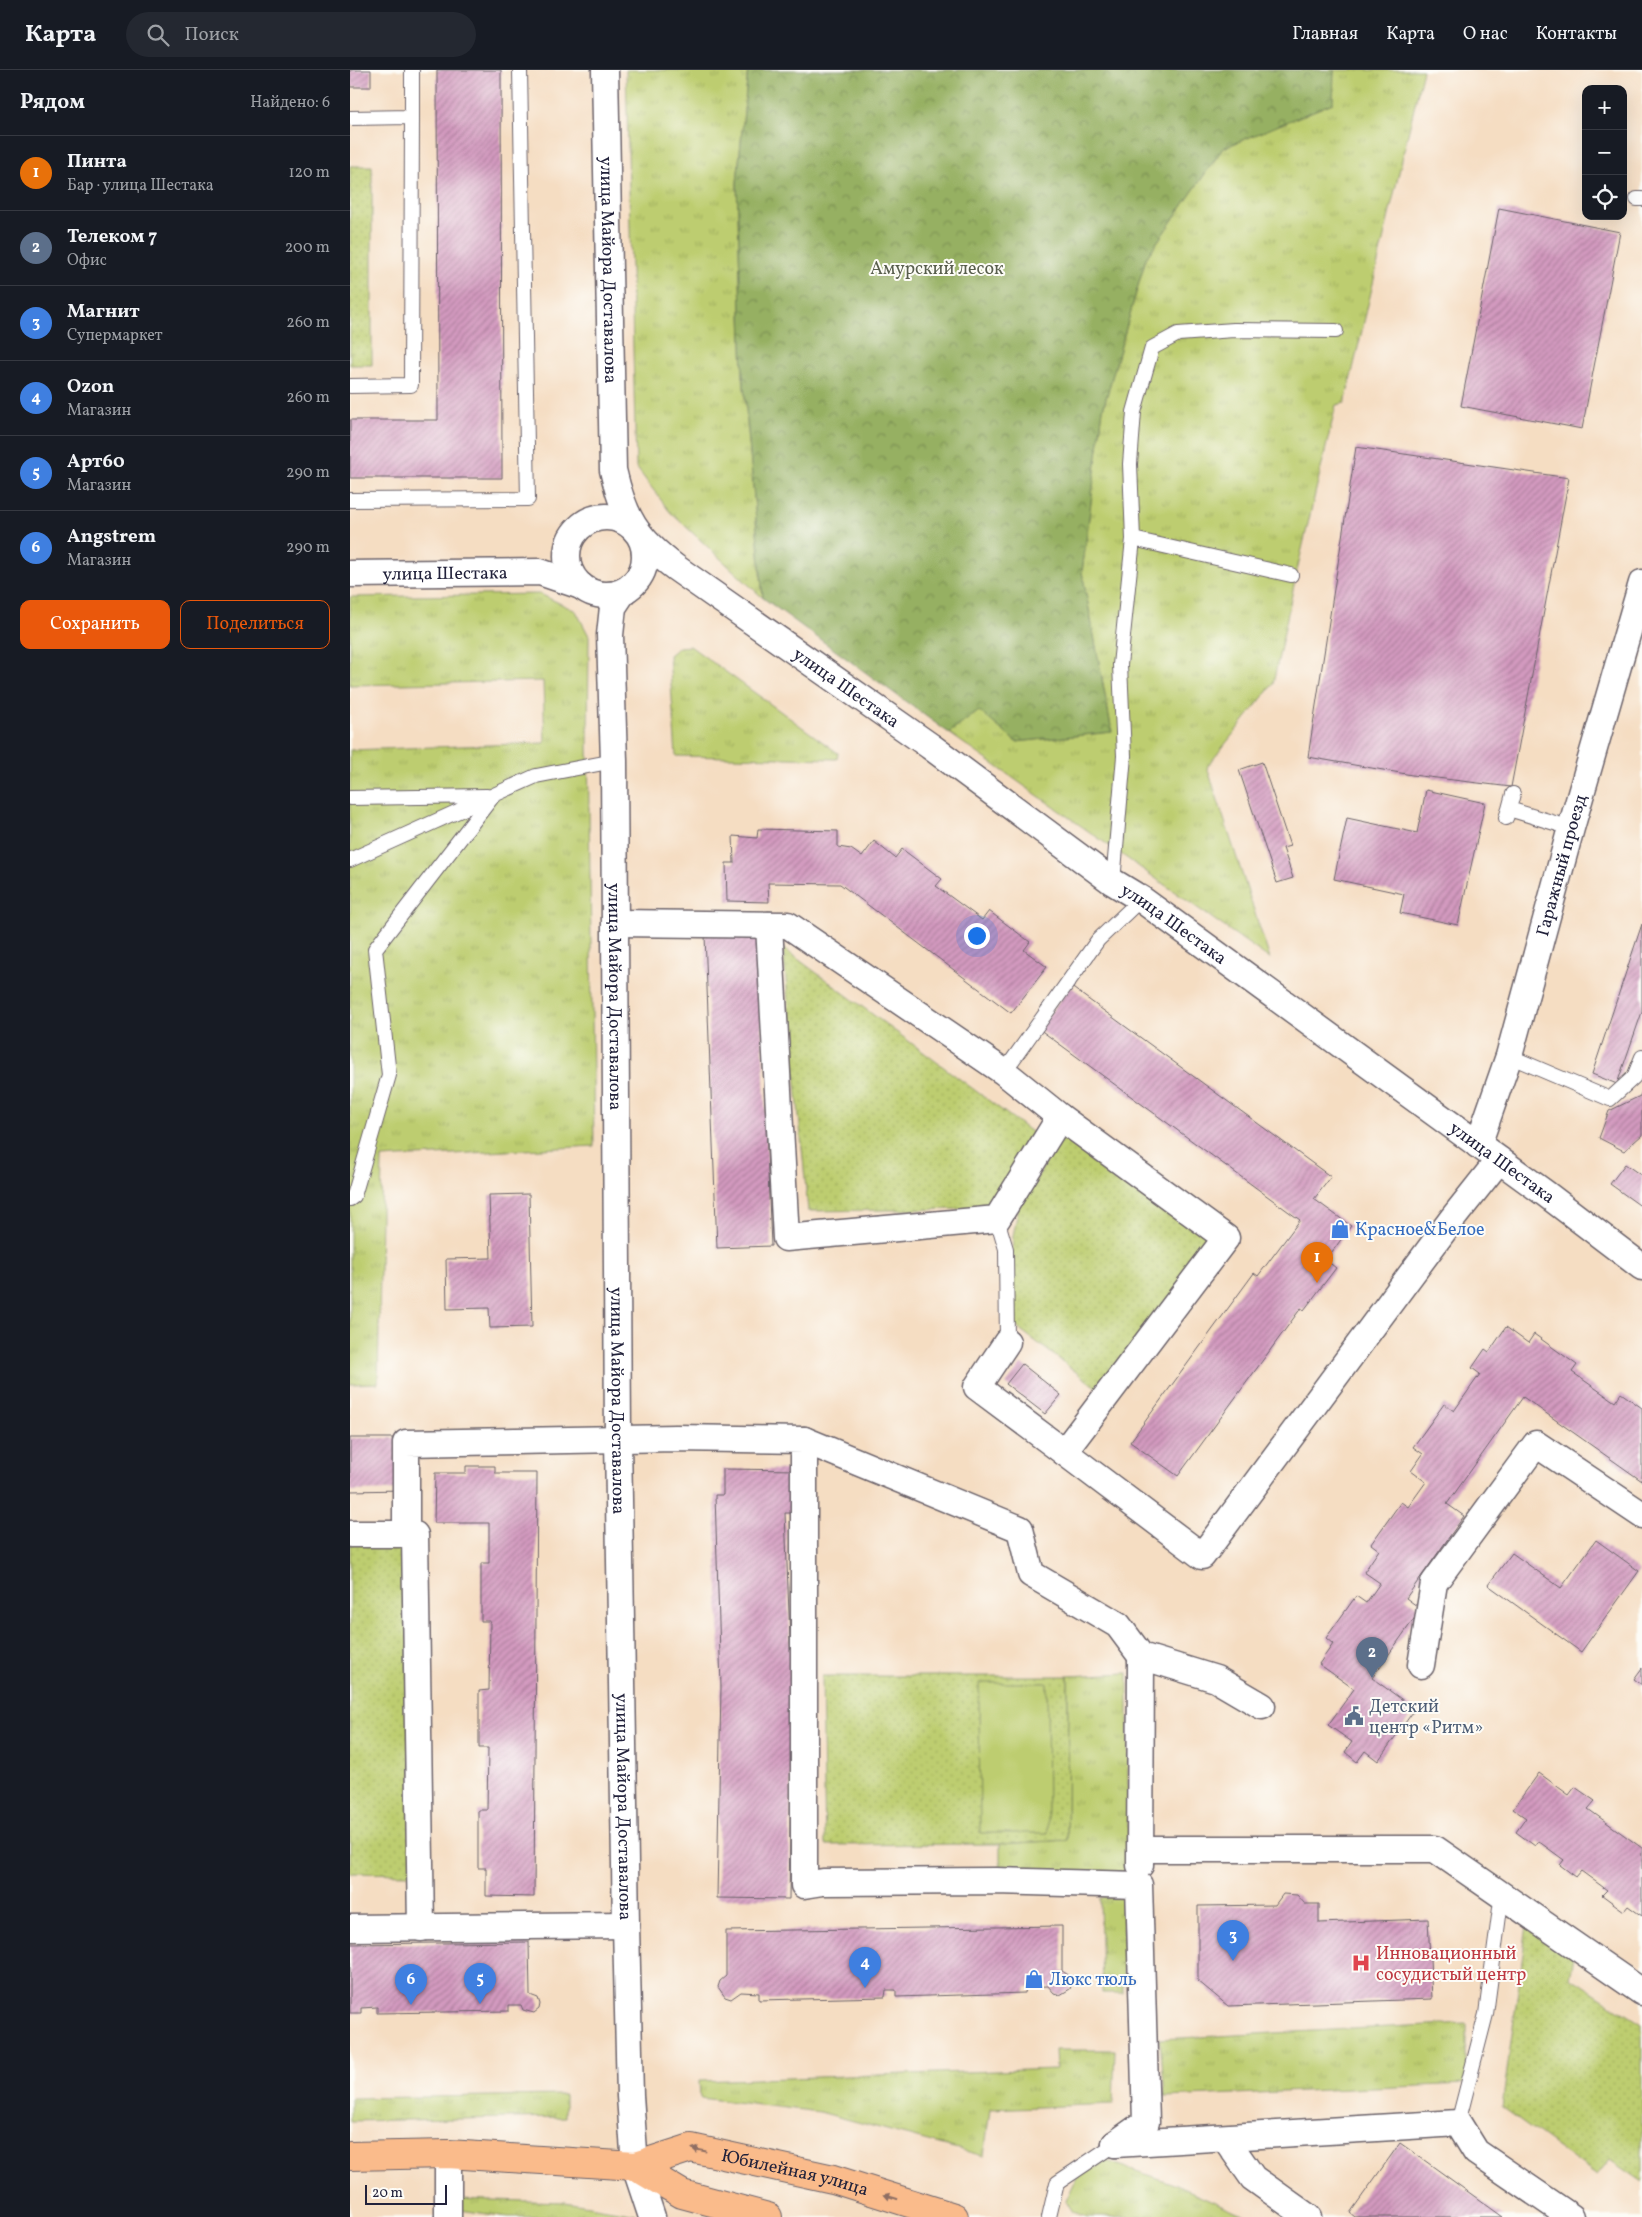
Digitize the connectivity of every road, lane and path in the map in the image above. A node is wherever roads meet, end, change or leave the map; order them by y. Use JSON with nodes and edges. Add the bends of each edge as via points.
{"nodes":[{"id":1,"x":412,"y":70,"type":"edge"},
{"id":2,"x":520,"y":70,"type":"edge"},
{"id":3,"x":605,"y":70,"type":"edge"},
{"id":4,"x":412,"y":117,"type":"junction"},
{"id":5,"x":350,"y":118,"type":"edge"},
{"id":6,"x":1336,"y":330,"type":"dead end"},
{"id":7,"x":350,"y":386,"type":"edge"},
{"id":8,"x":613,"y":470,"type":"junction"},
{"id":9,"x":350,"y":500,"type":"edge"},
{"id":10,"x":588,"y":521,"type":"junction"},
{"id":11,"x":637,"y":531,"type":"junction"},
{"id":12,"x":1133,"y":538,"type":"junction"},
{"id":13,"x":567,"y":554,"type":"junction"},
{"id":14,"x":540,"y":572,"type":"junction"},
{"id":15,"x":350,"y":574,"type":"edge"},
{"id":16,"x":1291,"y":575,"type":"dead end"},
{"id":17,"x":1642,"y":583,"type":"edge"},
{"id":18,"x":630,"y":586,"type":"junction"},
{"id":19,"x":703,"y":586,"type":"junction"},
{"id":20,"x":587,"y":589,"type":"junction"},
{"id":21,"x":610,"y":635,"type":"junction"},
{"id":22,"x":614,"y":762,"type":"junction"},
{"id":23,"x":1513,"y":794,"type":"dead end"},
{"id":24,"x":493,"y":796,"type":"junction"},
{"id":25,"x":350,"y":798,"type":"edge"},
{"id":26,"x":1571,"y":828,"type":"junction"},
{"id":27,"x":350,"y":860,"type":"edge"},
{"id":28,"x":1113,"y":882,"type":"junction"},
{"id":29,"x":1141,"y":899,"type":"junction"},
{"id":30,"x":616,"y":923,"type":"junction"},
{"id":31,"x":769,"y":925,"type":"junction"},
{"id":32,"x":1509,"y":1056,"type":"junction"},
{"id":33,"x":1642,"y":1057,"type":"edge"},
{"id":34,"x":1004,"y":1072,"type":"junction"},
{"id":35,"x":1060,"y":1116,"type":"junction"},
{"id":36,"x":1478,"y":1145,"type":"junction"},
{"id":37,"x":1499,"y":1160,"type":"junction"},
{"id":38,"x":350,"y":1199,"type":"edge"},
{"id":39,"x":996,"y":1219,"type":"junction"},
{"id":40,"x":1642,"y":1267,"type":"edge"},
{"id":41,"x":1007,"y":1342,"type":"joint"},
{"id":42,"x":618,"y":1439,"type":"junction"},
{"id":43,"x":804,"y":1440,"type":"junction"},
{"id":44,"x":1064,"y":1452,"type":"junction"},
{"id":45,"x":1642,"y":1515,"type":"edge"},
{"id":46,"x":350,"y":1534,"type":"edge"},
{"id":47,"x":406,"y":1534,"type":"junction"},
{"id":48,"x":1141,"y":1656,"type":"junction"},
{"id":49,"x":1420,"y":1665,"type":"dead end"},
{"id":50,"x":1262,"y":1706,"type":"dead end"},
{"id":51,"x":1141,"y":1849,"type":"junction"},
{"id":52,"x":1139,"y":1885,"type":"junction"},
{"id":53,"x":1502,"y":1893,"type":"junction"},
{"id":54,"x":626,"y":1925,"type":"junction"},
{"id":55,"x":350,"y":1928,"type":"edge"},
{"id":56,"x":420,"y":1928,"type":"junction"},
{"id":57,"x":1642,"y":1992,"type":"edge"},
{"id":58,"x":1458,"y":2123,"type":"junction"},
{"id":59,"x":1225,"y":2138,"type":"junction"},
{"id":60,"x":1115,"y":2144,"type":"junction"},
{"id":61,"x":448,"y":2154,"type":"junction"},
{"id":62,"x":350,"y":2156,"type":"edge"},
{"id":63,"x":635,"y":2166,"type":"junction"},
{"id":64,"x":448,"y":2217,"type":"edge"},
{"id":65,"x":652,"y":2217,"type":"edge"},
{"id":66,"x":768,"y":2217,"type":"edge"},
{"id":67,"x":954,"y":2217,"type":"edge"},
{"id":68,"x":1049,"y":2217,"type":"edge"},
{"id":69,"x":1308,"y":2217,"type":"edge"},
{"id":70,"x":1571,"y":2217,"type":"edge"}],
"edges":[{"from":1,"to":4,"type":"lane"},
{"from":2,"to":9,"type":"lane","via":[[528,499]]},
{"from":3,"to":8,"type":"street","name":"улица Майора Доставалова"},
{"from":4,"to":5,"type":"lane"},
{"from":4,"to":7,"type":"lane","via":[[411,385]]},
{"from":6,"to":12,"type":"lane","via":[[1234,330],[1178,334],[1152,348],[1134,412],[1130,464]]},
{"from":8,"to":10,"type":"street","name":"улица Майора Доставалова","via":[[600,504]]},
{"from":8,"to":11,"type":"street","name":"улица Майора Доставалова","via":[[626,516]]},
{"from":10,"to":11,"type":"street","via":[[614,518],[627,522]]},
{"from":10,"to":13,"type":"street","via":[[570,540]]},
{"from":11,"to":18,"type":"street","via":[[644,543],[646,556],[643,569]]},
{"from":11,"to":19,"type":"street","name":"улица Шестака","via":[[657,553]]},
{"from":12,"to":16,"type":"lane"},
{"from":12,"to":28,"type":"lane","via":[[1120,665],[1124,756]]},
{"from":13,"to":14,"type":"street"},
{"from":13,"to":20,"type":"street","via":[[568,566]]},
{"from":14,"to":15,"type":"street","name":"улица Шестака"},
{"from":14,"to":20,"type":"street","name":"улица Шестака"},
{"from":17,"to":26,"type":"street","name":"Гаражный проезд"},
{"from":18,"to":19,"type":"street","name":"улица Шестака","via":[[654,577]]},
{"from":18,"to":20,"type":"street","via":[[604,595]]},
{"from":18,"to":21,"type":"street","name":"улица Майора Доставалова","via":[[613,607]]},
{"from":19,"to":28,"type":"street","name":"улица Шестака","via":[[930,746]]},
{"from":20,"to":21,"type":"street","name":"улица Майора Доставалова","via":[[604,610]]},
{"from":21,"to":22,"type":"street","name":"улица Майора Доставалова"},
{"from":22,"to":24,"type":"lane","via":[[536,776]]},
{"from":22,"to":30,"type":"street","name":"улица Майора Доставалова"},
{"from":23,"to":26,"type":"lane","via":[[1508,813]]},
{"from":24,"to":25,"type":"lane"},
{"from":24,"to":27,"type":"lane"},
{"from":24,"to":38,"type":"lane","via":[[375,949],[389,1075],[354,1196]]},
{"from":26,"to":32,"type":"street","name":"Гаражный проезд"},
{"from":28,"to":29,"type":"street","name":"улица Шестака"},
{"from":29,"to":34,"type":"lane","via":[[1098,940]]},
{"from":29,"to":36,"type":"street","name":"улица Шестака"},
{"from":30,"to":31,"type":"street"},
{"from":30,"to":42,"type":"street","name":"улица Майора Доставалова"},
{"from":31,"to":34,"type":"street","via":[[788,925]]},
{"from":31,"to":39,"type":"street","via":[[786,1238]]},
{"from":32,"to":33,"type":"lane","via":[[1610,1099],[1634,1077]]},
{"from":32,"to":36,"type":"street","name":"Гаражный проезд"},
{"from":34,"to":35,"type":"street"},
{"from":35,"to":39,"type":"street"},
{"from":35,"to":44,"type":"street","via":[[1226,1238]]},
{"from":36,"to":37,"type":"street","name":"улица Шестака"},
{"from":37,"to":40,"type":"street","name":"улица Шестака"},
{"from":37,"to":44,"type":"street","via":[[1202,1556]]},
{"from":39,"to":41,"type":"lane","via":[[1006,1249]]},
{"from":41,"to":44,"type":"street","via":[[977,1387]]},
{"from":42,"to":43,"type":"street"},
{"from":42,"to":47,"type":"street","via":[[406,1443]]},
{"from":42,"to":54,"type":"street","name":"улица Майора Доставалова"},
{"from":43,"to":48,"type":"street","via":[[1020,1529],[1031,1574],[1118,1625]]},
{"from":43,"to":52,"type":"street","via":[[804,1885],[823,1882],[996,1881]]},
{"from":45,"to":49,"type":"street","via":[[1536,1444],[1434,1583]]},
{"from":46,"to":47,"type":"street"},
{"from":47,"to":56,"type":"street","via":[[415,1535]]},
{"from":48,"to":50,"type":"street","via":[[1216,1679]]},
{"from":48,"to":51,"type":"street"},
{"from":51,"to":52,"type":"street"},
{"from":51,"to":53,"type":"street","via":[[1435,1848]]},
{"from":52,"to":60,"type":"street","via":[[1146,2122]]},
{"from":53,"to":57,"type":"street"},
{"from":53,"to":58,"type":"lane","via":[[1486,2014]]},
{"from":54,"to":56,"type":"street"},
{"from":54,"to":63,"type":"street","name":"улица Майора Доставалова"},
{"from":55,"to":56,"type":"street"},
{"from":58,"to":59,"type":"street"},
{"from":58,"to":70,"type":"street","via":[[1476,2152]]},
{"from":59,"to":60,"type":"street"},
{"from":59,"to":69,"type":"street","via":[[1253,2178]]},
{"from":60,"to":68,"type":"lane","via":[[1057,2182]]},
{"from":61,"to":62,"type":"main road","name":"Юбилейная улица"},
{"from":61,"to":63,"type":"main road","name":"Юбилейная улица"},
{"from":61,"to":64,"type":"street"},
{"from":63,"to":65,"type":"street","name":"улица Майора Доставалова"},
{"from":63,"to":66,"type":"main road","name":"Юбилейная улица","via":[[682,2194]]},
{"from":67,"to":63,"type":"main road","name":"Юбилейная улица","one_way":true,"via":[[833,2179],[691,2148]]}]}
